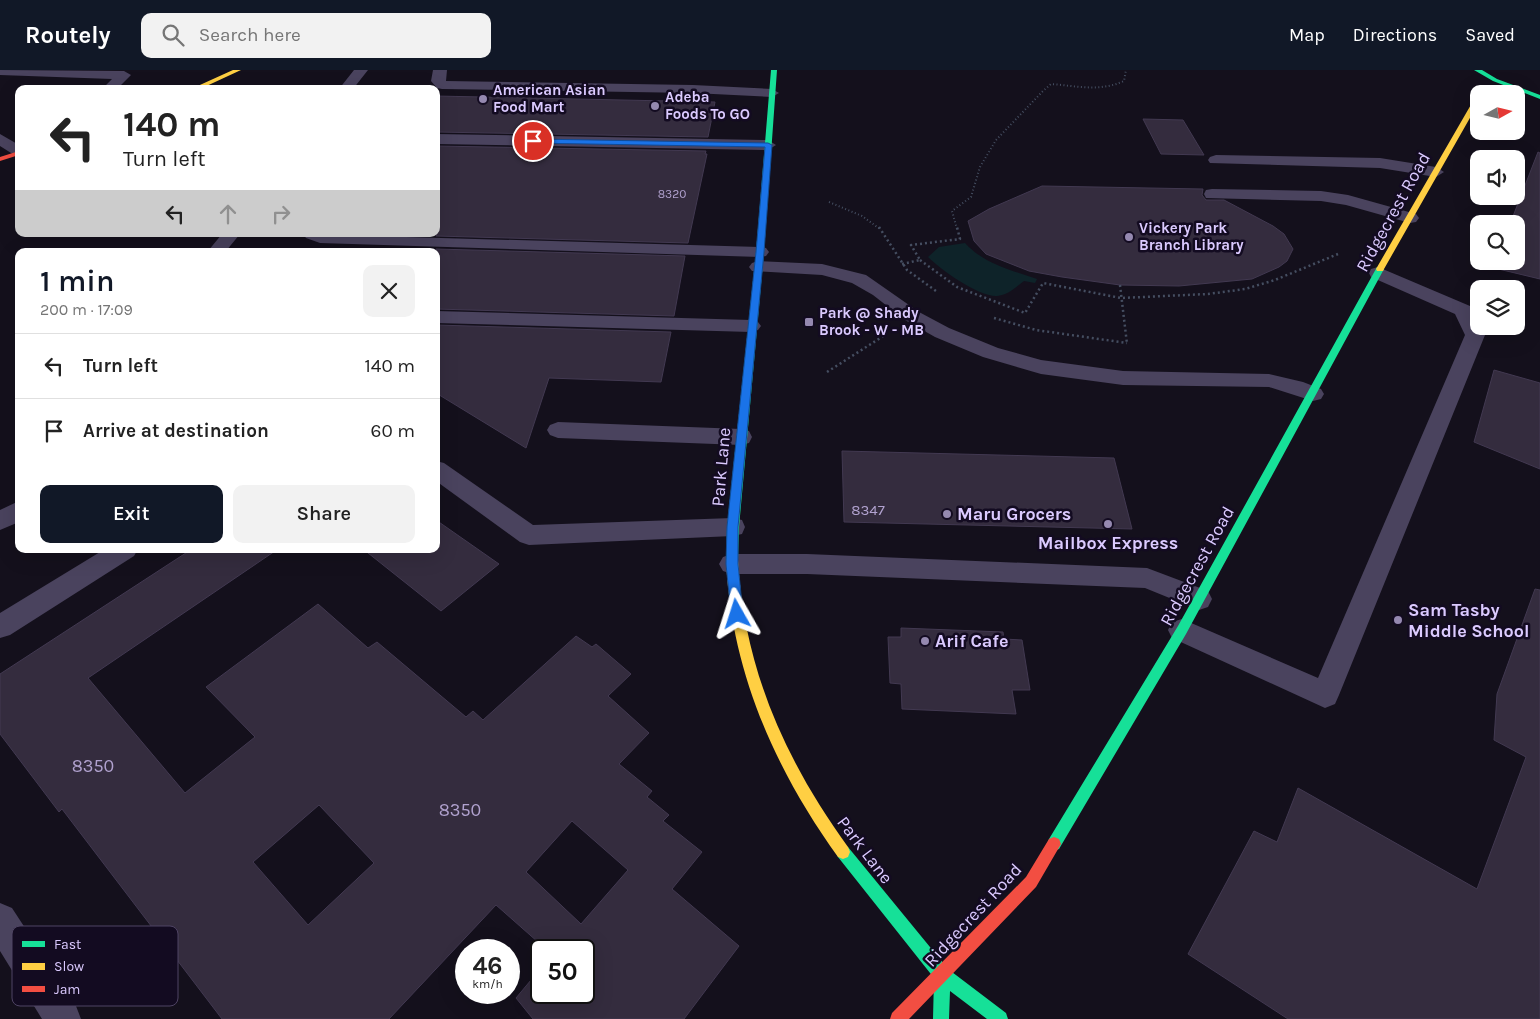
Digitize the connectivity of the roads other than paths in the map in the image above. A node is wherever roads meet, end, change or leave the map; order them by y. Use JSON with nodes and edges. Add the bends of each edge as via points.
{"nodes":[{"id":1,"x":238,"y":70,"type":"edge"},
{"id":2,"x":440,"y":70,"type":"edge"},
{"id":3,"x":774,"y":70,"type":"edge"},
{"id":4,"x":1477,"y":70,"type":"edge"},
{"id":5,"x":0,"y":71,"type":"edge"},
{"id":6,"x":1495,"y":80,"type":"junction"},
{"id":7,"x":113,"y":85,"type":"edge"},
{"id":8,"x":203,"y":85,"type":"edge"},
{"id":9,"x":1487,"y":85,"type":"edge"},
{"id":10,"x":772,"y":93,"type":"junction"},
{"id":11,"x":1540,"y":97,"type":"edge"},
{"id":12,"x":1470,"y":111,"type":"edge"},
{"id":13,"x":3,"y":135,"type":"edge"},
{"id":14,"x":440,"y":139,"type":"edge"},
{"id":15,"x":768,"y":145,"type":"junction"},
{"id":16,"x":15,"y":148,"type":"edge"},
{"id":17,"x":15,"y":154,"type":"edge"},
{"id":18,"x":0,"y":159,"type":"edge"},
{"id":19,"x":1216,"y":160,"type":"dead end"},
{"id":20,"x":1436,"y":172,"type":"junction"},
{"id":21,"x":1212,"y":194,"type":"dead end"},
{"id":22,"x":1410,"y":218,"type":"junction"},
{"id":23,"x":229,"y":237,"type":"edge"},
{"id":24,"x":318,"y":237,"type":"edge"},
{"id":25,"x":219,"y":248,"type":"edge"},
{"id":26,"x":759,"y":260,"type":"junction"},
{"id":27,"x":1378,"y":273,"type":"junction"},
{"id":28,"x":440,"y":317,"type":"edge"},
{"id":29,"x":751,"y":326,"type":"junction"},
{"id":30,"x":1313,"y":394,"type":"junction"},
{"id":31,"x":558,"y":430,"type":"dead end"},
{"id":32,"x":741,"y":437,"type":"junction"},
{"id":33,"x":440,"y":472,"type":"edge"},
{"id":34,"x":15,"y":512,"type":"edge"},
{"id":35,"x":0,"y":521,"type":"edge"},
{"id":36,"x":733,"y":527,"type":"junction"},
{"id":37,"x":119,"y":553,"type":"edge"},
{"id":38,"x":732,"y":564,"type":"junction"},
{"id":39,"x":1199,"y":599,"type":"junction"},
{"id":40,"x":0,"y":627,"type":"edge"},
{"id":41,"x":1182,"y":630,"type":"junction"},
{"id":42,"x":0,"y":920,"type":"edge"},
{"id":43,"x":12,"y":939,"type":"edge"},
{"id":44,"x":942,"y":974,"type":"junction"},
{"id":45,"x":55,"y":1006,"type":"edge"},
{"id":46,"x":63,"y":1019,"type":"edge"},
{"id":47,"x":898,"y":1019,"type":"edge"},
{"id":48,"x":941,"y":1019,"type":"edge"},
{"id":49,"x":1000,"y":1019,"type":"edge"}],
"edges":[{"from":1,"to":8,"type":"street"},
{"from":2,"to":10,"type":"lane","via":[[438,81],[442,85],[597,81]]},
{"from":3,"to":10,"type":"street","name":"Park Lane"},
{"from":4,"to":6,"type":"street"},
{"from":5,"to":7,"type":"lane","via":[[124,75]]},
{"from":6,"to":9,"type":"street","name":"Ridgecrest Road"},
{"from":6,"to":11,"type":"street"},
{"from":10,"to":15,"type":"street","name":"Park Lane"},
{"from":12,"to":20,"type":"street","name":"Ridgecrest Road"},
{"from":13,"to":16,"type":"lane"},
{"from":14,"to":15,"type":"lane"},
{"from":15,"to":26,"type":"street","name":"Park Lane"},
{"from":17,"to":18,"type":"street"},
{"from":19,"to":20,"type":"lane","via":[[1380,163]]},
{"from":20,"to":22,"type":"street","name":"Ridgecrest Road"},
{"from":21,"to":22,"type":"lane","via":[[1321,196],[1348,200]]},
{"from":22,"to":27,"type":"street","name":"Ridgecrest Road"},
{"from":23,"to":25,"type":"lane"},
{"from":24,"to":26,"type":"lane"},
{"from":26,"to":29,"type":"street","name":"Park Lane"},
{"from":26,"to":30,"type":"lane","via":[[858,278],[913,316],[952,337],[994,354],[1041,367],[1132,379],[1250,379],[1279,382]]},
{"from":27,"to":30,"type":"street","name":"Ridgecrest Road"},
{"from":27,"to":41,"type":"lane","via":[[1463,310],[1476,335],[1325,695]]},
{"from":28,"to":29,"type":"lane"},
{"from":29,"to":32,"type":"street","name":"Park Lane"},
{"from":30,"to":39,"type":"street","name":"Ridgecrest Road"},
{"from":31,"to":32,"type":"lane"},
{"from":32,"to":36,"type":"street","name":"Park Lane"},
{"from":33,"to":36,"type":"lane","via":[[529,535]]},
{"from":34,"to":35,"type":"lane"},
{"from":36,"to":38,"type":"street","name":"Park Lane"},
{"from":37,"to":40,"type":"lane"},
{"from":38,"to":39,"type":"lane","via":[[807,564],[1147,578]]},
{"from":38,"to":44,"type":"street","name":"Park Lane","via":[[739,630],[757,696],[786,760],[828,833]]},
{"from":39,"to":41,"type":"street","name":"Ridgecrest Road"},
{"from":41,"to":44,"type":"street","name":"Ridgecrest Road","via":[[1031,882]]},
{"from":42,"to":43,"type":"lane"},
{"from":44,"to":47,"type":"street","name":"Ridgecrest Road"},
{"from":44,"to":48,"type":"street"},
{"from":44,"to":49,"type":"street","name":"Park Lane"},
{"from":45,"to":46,"type":"lane"}]}
